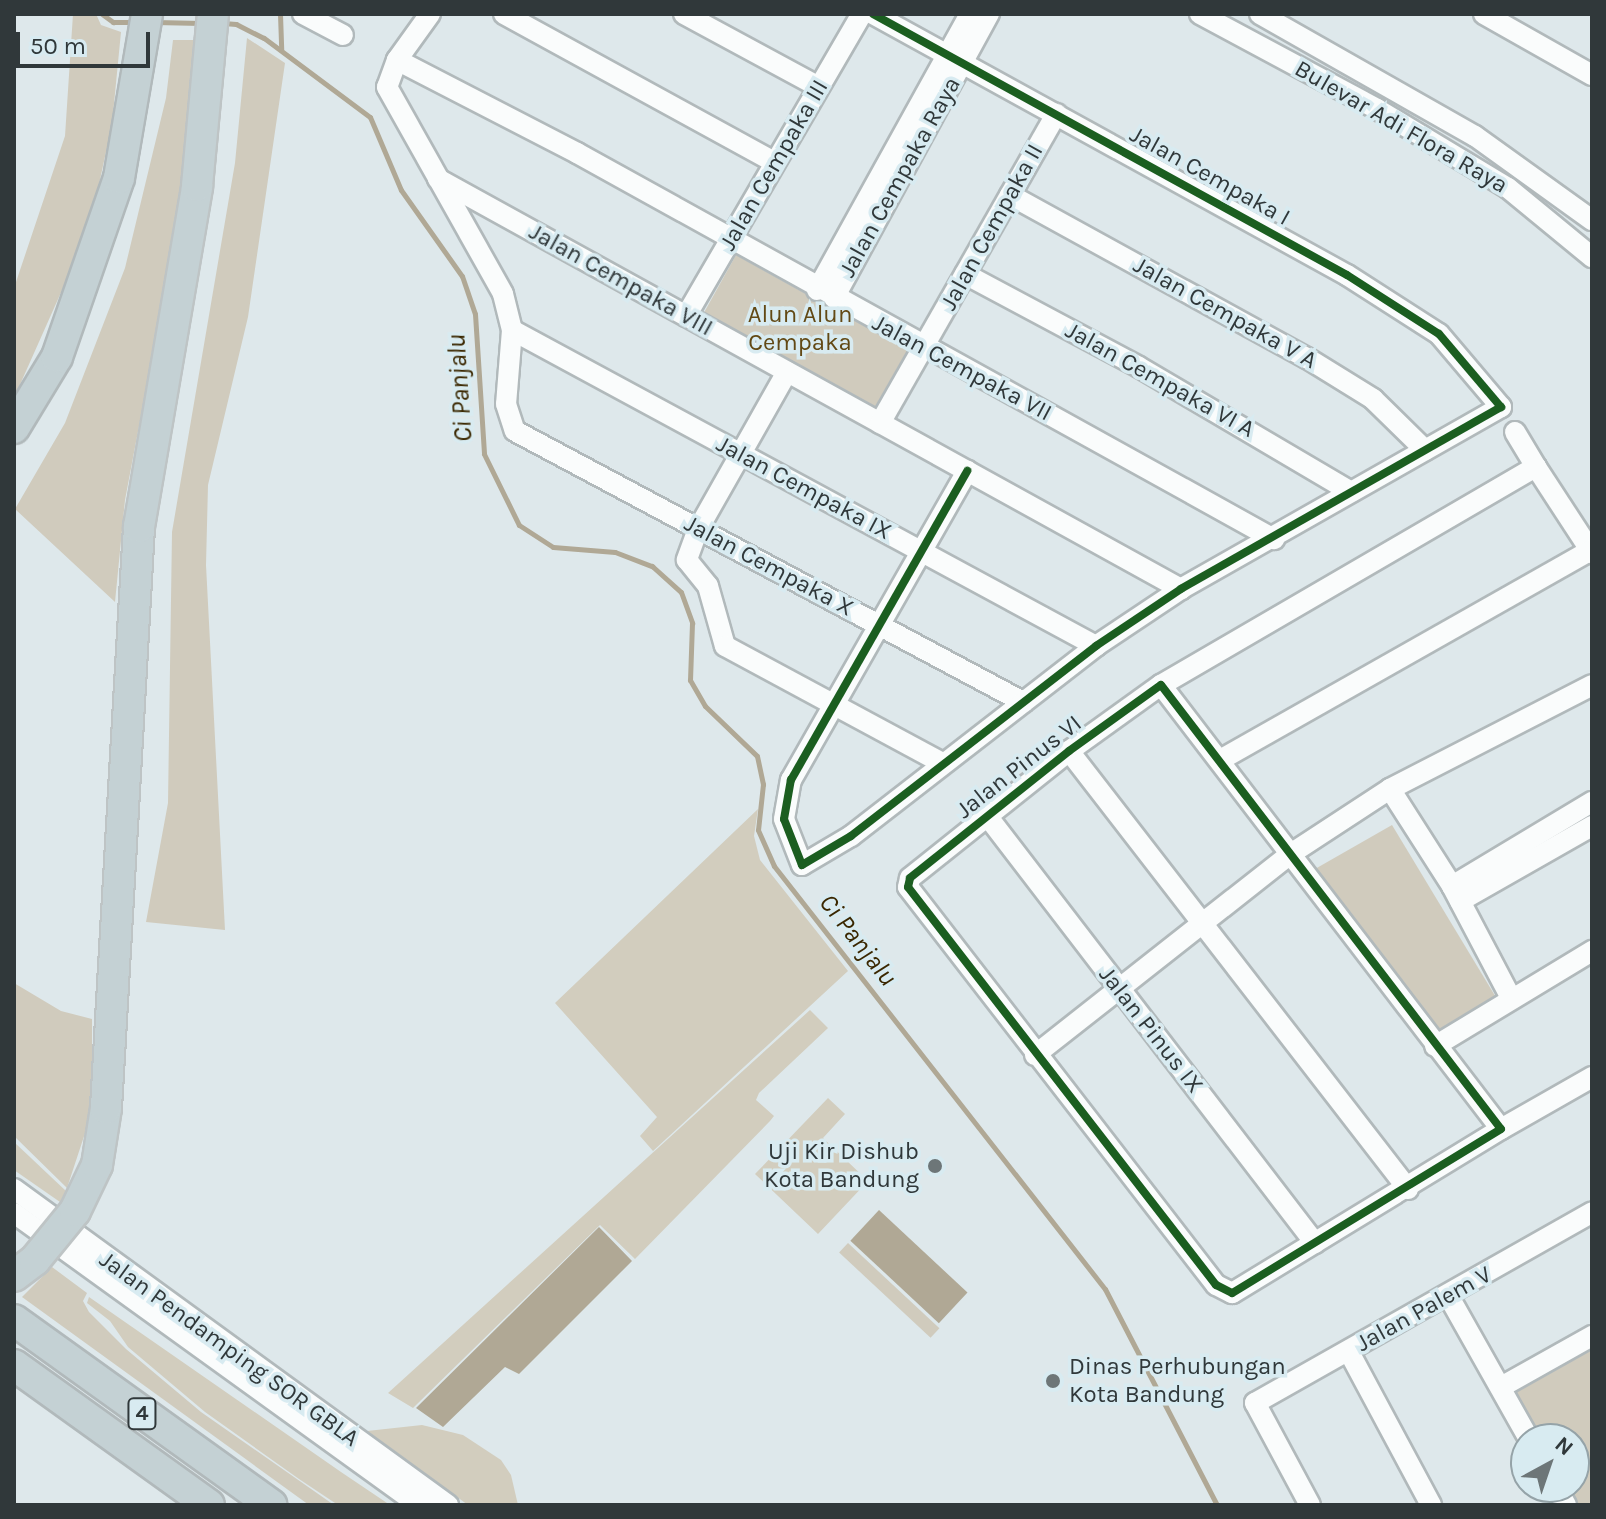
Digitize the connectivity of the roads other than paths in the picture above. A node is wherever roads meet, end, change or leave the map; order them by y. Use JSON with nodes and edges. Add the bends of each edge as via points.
{"nodes":[{"id":1,"x":147,"y":14,"type":"edge"},
{"id":2,"x":213,"y":14,"type":"edge"},
{"id":3,"x":303,"y":14,"type":"edge"},
{"id":4,"x":430,"y":14,"type":"edge"},
{"id":5,"x":504,"y":14,"type":"edge"},
{"id":6,"x":684,"y":14,"type":"edge"},
{"id":7,"x":862,"y":14,"type":"edge"},
{"id":8,"x":873,"y":14,"type":"edge"},
{"id":9,"x":970,"y":14,"type":"edge"},
{"id":10,"x":989,"y":14,"type":"edge"},
{"id":11,"x":1200,"y":14,"type":"edge"},
{"id":12,"x":1260,"y":14,"type":"edge"},
{"id":13,"x":1484,"y":14,"type":"edge"},
{"id":14,"x":343,"y":35,"type":"dead end"},
{"id":15,"x":956,"y":59,"type":"junction"},
{"id":16,"x":397,"y":60,"type":"junction"},
{"id":17,"x":1592,"y":75,"type":"edge"},
{"id":18,"x":819,"y":87,"type":"junction"},
{"id":19,"x":1056,"y":114,"type":"junction"},
{"id":20,"x":1475,"y":136,"type":"junction"},
{"id":21,"x":1462,"y":160,"type":"junction"},
{"id":22,"x":774,"y":162,"type":"junction"},
{"id":23,"x":438,"y":179,"type":"junction"},
{"id":24,"x":1010,"y":195,"type":"junction"},
{"id":25,"x":1592,"y":220,"type":"edge"},
{"id":26,"x":729,"y":241,"type":"junction"},
{"id":27,"x":1592,"y":257,"type":"edge"},
{"id":28,"x":965,"y":274,"type":"junction"},
{"id":29,"x":826,"y":294,"type":"junction"},
{"id":30,"x":686,"y":316,"type":"junction"},
{"id":31,"x":512,"y":330,"type":"junction"},
{"id":32,"x":924,"y":348,"type":"junction"},
{"id":33,"x":787,"y":372,"type":"junction"},
{"id":34,"x":880,"y":423,"type":"junction"},
{"id":35,"x":14,"y":428,"type":"edge"},
{"id":36,"x":1515,"y":432,"type":"dead end"},
{"id":37,"x":1425,"y":450,"type":"junction"},
{"id":38,"x":742,"y":454,"type":"junction"},
{"id":39,"x":1536,"y":467,"type":"junction"},
{"id":40,"x":967,"y":471,"type":"junction"},
{"id":41,"x":1351,"y":492,"type":"junction"},
{"id":42,"x":698,"y":529,"type":"junction"},
{"id":43,"x":1274,"y":539,"type":"junction"},
{"id":44,"x":922,"y":552,"type":"junction"},
{"id":45,"x":1591,"y":552,"type":"edge"},
{"id":46,"x":1181,"y":589,"type":"junction"},
{"id":47,"x":879,"y":626,"type":"junction"},
{"id":48,"x":1096,"y":646,"type":"junction"},
{"id":49,"x":1161,"y":685,"type":"junction"},
{"id":50,"x":1592,"y":685,"type":"edge"},
{"id":51,"x":1023,"y":702,"type":"junction"},
{"id":52,"x":834,"y":706,"type":"junction"},
{"id":53,"x":1069,"y":751,"type":"junction"},
{"id":54,"x":1220,"y":760,"type":"junction"},
{"id":55,"x":942,"y":763,"type":"junction"},
{"id":56,"x":1390,"y":789,"type":"junction"},
{"id":57,"x":1592,"y":802,"type":"edge"},
{"id":58,"x":988,"y":817,"type":"junction"},
{"id":59,"x":1592,"y":826,"type":"edge"},
{"id":60,"x":1289,"y":855,"type":"junction"},
{"id":61,"x":1456,"y":894,"type":"junction"},
{"id":62,"x":1203,"y":925,"type":"junction"},
{"id":63,"x":1592,"y":951,"type":"edge"},
{"id":64,"x":1119,"y":988,"type":"junction"},
{"id":65,"x":1511,"y":998,"type":"junction"},
{"id":66,"x":1435,"y":1046,"type":"junction"},
{"id":67,"x":1035,"y":1055,"type":"junction"},
{"id":68,"x":1592,"y":1077,"type":"edge"},
{"id":69,"x":1501,"y":1129,"type":"junction"},
{"id":70,"x":14,"y":1189,"type":"edge"},
{"id":71,"x":1408,"y":1189,"type":"junction"},
{"id":72,"x":1592,"y":1212,"type":"edge"},
{"id":73,"x":14,"y":1213,"type":"edge"},
{"id":74,"x":1315,"y":1243,"type":"junction"},
{"id":75,"x":14,"y":1276,"type":"edge"},
{"id":76,"x":1449,"y":1297,"type":"junction"},
{"id":77,"x":14,"y":1320,"type":"edge"},
{"id":78,"x":1592,"y":1336,"type":"edge"},
{"id":79,"x":1349,"y":1352,"type":"junction"},
{"id":80,"x":14,"y":1365,"type":"edge"},
{"id":81,"x":1501,"y":1387,"type":"junction"},
{"id":82,"x":1520,"y":1423,"type":"edge"},
{"id":83,"x":209,"y":1505,"type":"edge"},
{"id":84,"x":271,"y":1505,"type":"edge"},
{"id":85,"x":419,"y":1505,"type":"edge"},
{"id":86,"x":448,"y":1505,"type":"edge"},
{"id":87,"x":1310,"y":1505,"type":"edge"},
{"id":88,"x":1431,"y":1505,"type":"edge"}],
"edges":[{"from":1,"to":35,"type":"highway","via":[[119,178],[57,357]]},
{"from":2,"to":75,"type":"highway","bridge":true,"via":[[197,186],[139,527],[106,1108],[97,1165],[75,1211],[35,1260]]},
{"from":3,"to":14,"type":"street"},
{"from":4,"to":16,"type":"street"},
{"from":5,"to":22,"type":"street"},
{"from":6,"to":18,"type":"street"},
{"from":7,"to":18,"type":"street","name":"Jalan Cempaka III"},
{"from":8,"to":15,"type":"street","name":"Jalan Cempaka I"},
{"from":9,"to":15,"type":"street","name":"Jalan Cempaka Raya"},
{"from":10,"to":15,"type":"street","name":"Jalan Cempaka Raya"},
{"from":11,"to":21,"type":"street","name":"Bulevar Adi Flora Raya"},
{"from":12,"to":20,"type":"street","name":"Bulevar Adi Flora Raya"},
{"from":13,"to":17,"type":"street"},
{"from":15,"to":19,"type":"street","name":"Jalan Cempaka I"},
{"from":15,"to":29,"type":"street","name":"Jalan Cempaka Raya"},
{"from":16,"to":23,"type":"street","via":[[387,87]]},
{"from":16,"to":26,"type":"street","name":"Jalan Cempaka VII","via":[[577,153]]},
{"from":18,"to":22,"type":"street","name":"Jalan Cempaka III"},
{"from":19,"to":24,"type":"street","name":"Jalan Cempaka II"},
{"from":19,"to":37,"type":"street","name":"Jalan Cempaka I","via":[[1347,275],[1439,334],[1501,407]]},
{"from":20,"to":21,"type":"street"},
{"from":20,"to":25,"type":"street","name":"Bulevar Adi Flora Raya"},
{"from":21,"to":27,"type":"street","name":"Bulevar Adi Flora Raya","via":[[1508,188]]},
{"from":22,"to":26,"type":"street","name":"Jalan Cempaka III"},
{"from":23,"to":30,"type":"street","name":"Jalan Cempaka VIII"},
{"from":23,"to":31,"type":"street","via":[[497,279]]},
{"from":24,"to":28,"type":"street","name":"Jalan Cempaka II"},
{"from":24,"to":37,"type":"street","name":"Jalan Cempaka V A","via":[[1307,358],[1373,399]]},
{"from":26,"to":29,"type":"street","name":"Jalan Cempaka VII"},
{"from":26,"to":30,"type":"street","name":"Jalan Cempaka III"},
{"from":28,"to":32,"type":"street","name":"Jalan Cempaka II"},
{"from":28,"to":41,"type":"street","name":"Jalan Cempaka VI A","via":[[1139,367]]},
{"from":29,"to":32,"type":"street","name":"Jalan Cempaka VII"},
{"from":30,"to":33,"type":"street","name":"Jalan Cempaka VIII"},
{"from":31,"to":38,"type":"street","name":"Jalan Cempaka IX"},
{"from":31,"to":42,"type":"street","name":"Jalan Cempaka X","via":[[506,404],[515,431]]},
{"from":32,"to":34,"type":"street","name":"Jalan Cempaka II"},
{"from":32,"to":43,"type":"street","name":"Jalan Cempaka VII"},
{"from":33,"to":34,"type":"street","name":"Jalan Cempaka VIII"},
{"from":33,"to":38,"type":"street"},
{"from":34,"to":40,"type":"street","name":"Jalan Cempaka VIII"},
{"from":36,"to":39,"type":"street"},
{"from":37,"to":41,"type":"street"},
{"from":38,"to":42,"type":"street"},
{"from":38,"to":44,"type":"street","name":"Jalan Cempaka IX"},
{"from":39,"to":45,"type":"street"},
{"from":39,"to":49,"type":"street","name":"Jalan Pinus VI"},
{"from":40,"to":44,"type":"street"},
{"from":40,"to":46,"type":"street","name":"Jalan Cempaka VIII"},
{"from":41,"to":43,"type":"street"},
{"from":42,"to":47,"type":"street","name":"Jalan Cempaka X"},
{"from":42,"to":52,"type":"street","via":[[686,555],[708,586],[725,646]]},
{"from":43,"to":46,"type":"street"},
{"from":44,"to":47,"type":"street"},
{"from":44,"to":48,"type":"street","name":"Jalan Cempaka IX"},
{"from":45,"to":54,"type":"street"},
{"from":46,"to":48,"type":"street"},
{"from":47,"to":51,"type":"street","name":"Jalan Cempaka X"},
{"from":47,"to":52,"type":"street"},
{"from":48,"to":51,"type":"street"},
{"from":49,"to":53,"type":"street","name":"Jalan Pinus VI"},
{"from":49,"to":54,"type":"street"},
{"from":50,"to":56,"type":"street"},
{"from":51,"to":55,"type":"street"},
{"from":52,"to":55,"type":"street"},
{"from":52,"to":55,"type":"street","via":[[791,780],[784,819],[798,860],[810,865]]},
{"from":53,"to":58,"type":"street","name":"Jalan Pinus VI"},
{"from":53,"to":62,"type":"street"},
{"from":54,"to":60,"type":"street"},
{"from":56,"to":60,"type":"street"},
{"from":56,"to":61,"type":"street"},
{"from":57,"to":61,"type":"street"},
{"from":58,"to":64,"type":"street","name":"Jalan Pinus IX"},
{"from":58,"to":67,"type":"street","name":"Jalan Pinus VI","via":[[910,878],[908,887]]},
{"from":59,"to":61,"type":"street"},
{"from":60,"to":62,"type":"street"},
{"from":60,"to":66,"type":"street"},
{"from":61,"to":65,"type":"street"},
{"from":62,"to":64,"type":"street"},
{"from":62,"to":71,"type":"street"},
{"from":63,"to":65,"type":"street"},
{"from":64,"to":67,"type":"street"},
{"from":64,"to":74,"type":"street","name":"Jalan Pinus IX"},
{"from":65,"to":66,"type":"street"},
{"from":66,"to":69,"type":"street"},
{"from":67,"to":74,"type":"street","via":[[1224,1291],[1232,1293]]},
{"from":68,"to":69,"type":"street"},
{"from":69,"to":71,"type":"street"},
{"from":70,"to":86,"type":"street","name":"Jalan Pendamping SOR GBLA"},
{"from":71,"to":74,"type":"street"},
{"from":72,"to":76,"type":"street","name":"Jalan Palem V"},
{"from":73,"to":85,"type":"street","name":"Jalan Pendamping SOR GBLA"},
{"from":76,"to":79,"type":"street","name":"Jalan Palem V"},
{"from":76,"to":81,"type":"street"},
{"from":77,"to":84,"type":"highway","number":"4"},
{"from":78,"to":81,"type":"street"},
{"from":79,"to":87,"type":"street","name":"Jalan Palem V","via":[[1255,1403]]},
{"from":79,"to":88,"type":"street"},
{"from":80,"to":83,"type":"highway","number":"4"},
{"from":81,"to":82,"type":"street"}]}
